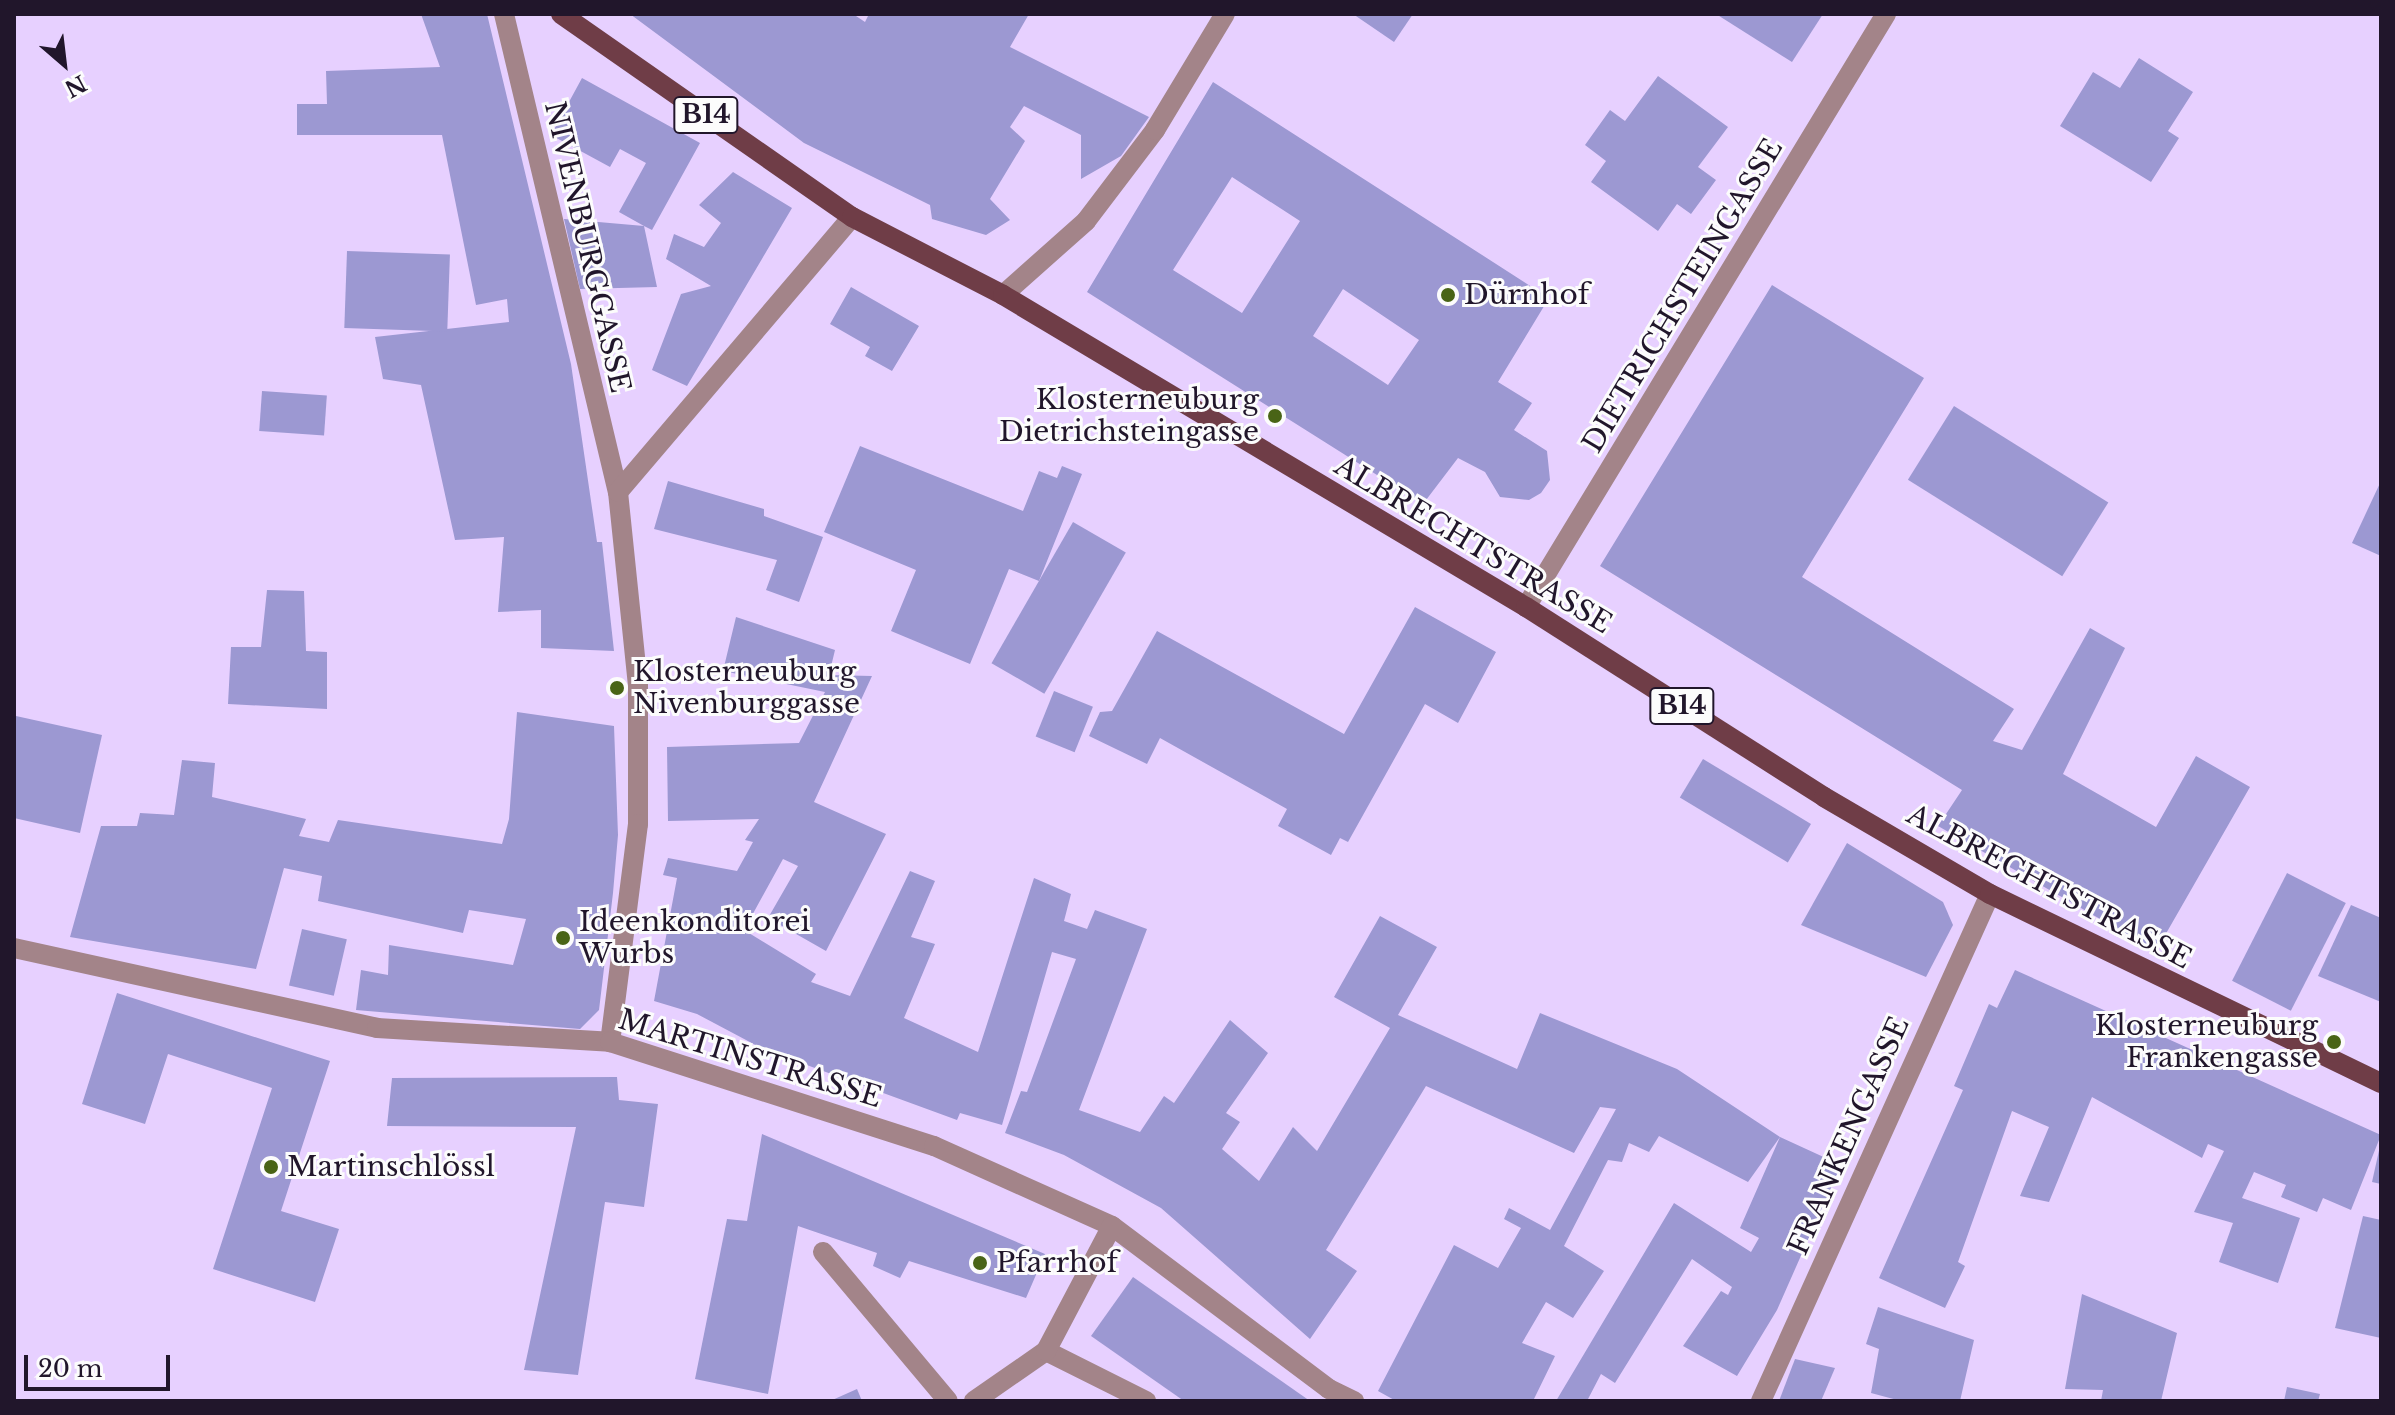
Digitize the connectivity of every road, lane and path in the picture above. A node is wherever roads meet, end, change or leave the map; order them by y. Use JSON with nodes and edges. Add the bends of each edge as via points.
{"nodes":[{"id":1,"x":504,"y":14,"type":"edge"},
{"id":2,"x":561,"y":14,"type":"edge"},
{"id":3,"x":1225,"y":14,"type":"edge"},
{"id":4,"x":1886,"y":14,"type":"edge"},
{"id":5,"x":852,"y":217,"type":"junction"},
{"id":6,"x":1003,"y":295,"type":"junction"},
{"id":7,"x":618,"y":492,"type":"junction"},
{"id":8,"x":1526,"y":607,"type":"junction"},
{"id":9,"x":1990,"y":894,"type":"junction"},
{"id":10,"x":14,"y":948,"type":"edge"},
{"id":11,"x":610,"y":1042,"type":"junction"},
{"id":12,"x":2381,"y":1083,"type":"edge"},
{"id":13,"x":1112,"y":1226,"type":"junction"},
{"id":14,"x":823,"y":1252,"type":"dead end"},
{"id":15,"x":1046,"y":1351,"type":"junction"},
{"id":16,"x":948,"y":1401,"type":"edge"},
{"id":17,"x":974,"y":1401,"type":"edge"},
{"id":18,"x":1146,"y":1401,"type":"edge"},
{"id":19,"x":1354,"y":1401,"type":"edge"},
{"id":20,"x":1761,"y":1401,"type":"edge"}],
"edges":[{"from":1,"to":7,"type":"street","name":"NIVENBURGGASSE"},
{"from":2,"to":5,"type":"main road","name":"ALBRECHTSTRASSE","number":"B14"},
{"from":3,"to":6,"type":"street","via":[[1155,130],[1086,221]]},
{"from":4,"to":8,"type":"street","name":"DIETRICHSTEINGASSE"},
{"from":5,"to":6,"type":"main road","name":"ALBRECHTSTRASSE","number":"B14"},
{"from":5,"to":7,"type":"street"},
{"from":6,"to":8,"type":"main road","name":"ALBRECHTSTRASSE","number":"B14"},
{"from":7,"to":11,"type":"street","name":"NIVENBURGGASSE","via":[[638,686],[638,824]]},
{"from":8,"to":9,"type":"main road","name":"ALBRECHTSTRASSE","number":"B14","via":[[1824,797]]},
{"from":9,"to":12,"type":"main road","name":"ALBRECHTSTRASSE","number":"B14"},
{"from":9,"to":20,"type":"street","name":"FRANKENGASSE"},
{"from":10,"to":11,"type":"street","name":"MARTINSTRASSE","via":[[377,1028]]},
{"from":11,"to":13,"type":"street","name":"MARTINSTRASSE","via":[[934,1146]]},
{"from":13,"to":15,"type":"street"},
{"from":13,"to":19,"type":"street","name":"MARTINSTRASSE","via":[[1329,1389]]},
{"from":14,"to":16,"type":"street"},
{"from":15,"to":17,"type":"street"},
{"from":15,"to":18,"type":"street"}]}
